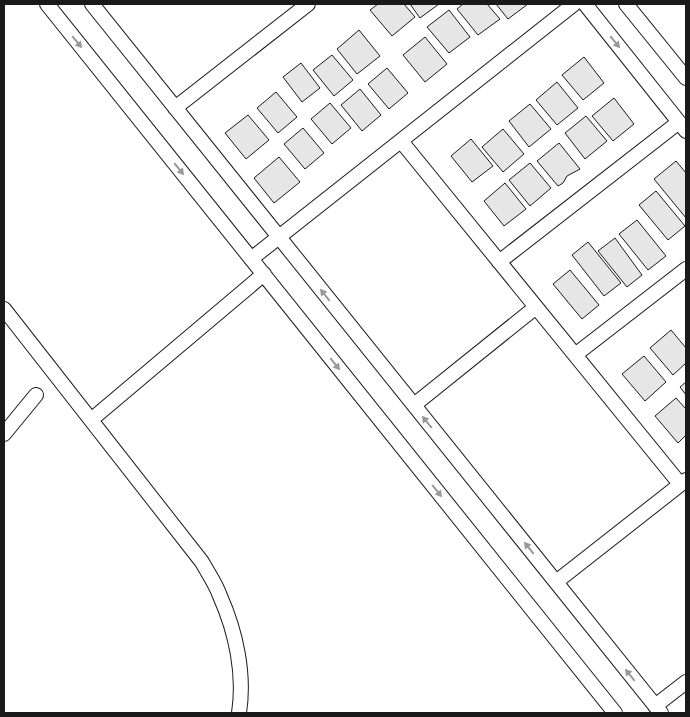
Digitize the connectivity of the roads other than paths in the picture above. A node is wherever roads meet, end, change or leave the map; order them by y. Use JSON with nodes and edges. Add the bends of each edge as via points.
{"nodes":[{"id":1,"x":47,"y":4,"type":"edge"},
{"id":2,"x":92,"y":4,"type":"edge"},
{"id":3,"x":308,"y":4,"type":"edge"},
{"id":4,"x":574,"y":4,"type":"edge"},
{"id":5,"x":585,"y":4,"type":"edge"},
{"id":6,"x":626,"y":4,"type":"edge"},
{"id":7,"x":686,"y":78,"type":"edge"},
{"id":8,"x":175,"y":108,"type":"junction"},
{"id":9,"x":683,"y":125,"type":"edge"},
{"id":10,"x":401,"y":141,"type":"junction"},
{"id":11,"x":279,"y":237,"type":"junction"},
{"id":12,"x":251,"y":259,"type":"junction"},
{"id":13,"x":499,"y":262,"type":"junction"},
{"id":14,"x":686,"y":268,"type":"edge"},
{"id":15,"x":264,"y":274,"type":"junction"},
{"id":16,"x":536,"y":307,"type":"junction"},
{"id":17,"x":4,"y":309,"type":"edge"},
{"id":18,"x":575,"y":355,"type":"junction"},
{"id":19,"x":36,"y":395,"type":"dead end"},
{"id":20,"x":414,"y":405,"type":"junction"},
{"id":21,"x":91,"y":420,"type":"junction"},
{"id":22,"x":4,"y":434,"type":"edge"},
{"id":23,"x":683,"y":482,"type":"edge"},
{"id":24,"x":556,"y":582,"type":"junction"},
{"id":25,"x":686,"y":682,"type":"edge"},
{"id":26,"x":658,"y":710,"type":"edge"},
{"id":27,"x":239,"y":713,"type":"edge"},
{"id":28,"x":615,"y":713,"type":"edge"}],
"edges":[{"from":1,"to":12,"type":"street","one_way":true},
{"from":2,"to":8,"type":"street"},
{"from":3,"to":8,"type":"street"},
{"from":4,"to":10,"type":"street"},
{"from":5,"to":9,"type":"street","one_way":true},
{"from":6,"to":7,"type":"street"},
{"from":8,"to":11,"type":"street"},
{"from":9,"to":13,"type":"street"},
{"from":10,"to":11,"type":"street"},
{"from":10,"to":13,"type":"street"},
{"from":11,"to":12,"type":"street"},
{"from":20,"to":11,"type":"street","one_way":true},
{"from":12,"to":15,"type":"street"},
{"from":13,"to":16,"type":"street"},
{"from":14,"to":18,"type":"street"},
{"from":15,"to":21,"type":"street"},
{"from":15,"to":28,"type":"street","one_way":true},
{"from":16,"to":18,"type":"street"},
{"from":16,"to":20,"type":"street"},
{"from":17,"to":21,"type":"street"},
{"from":18,"to":23,"type":"street"},
{"from":19,"to":22,"type":"street"},
{"from":24,"to":20,"type":"street","one_way":true},
{"from":21,"to":27,"type":"street","via":[[202,562],[220,594],[233,630],[239,667]]},
{"from":23,"to":24,"type":"street"},
{"from":26,"to":24,"type":"street","one_way":true},
{"from":25,"to":26,"type":"street"}]}
